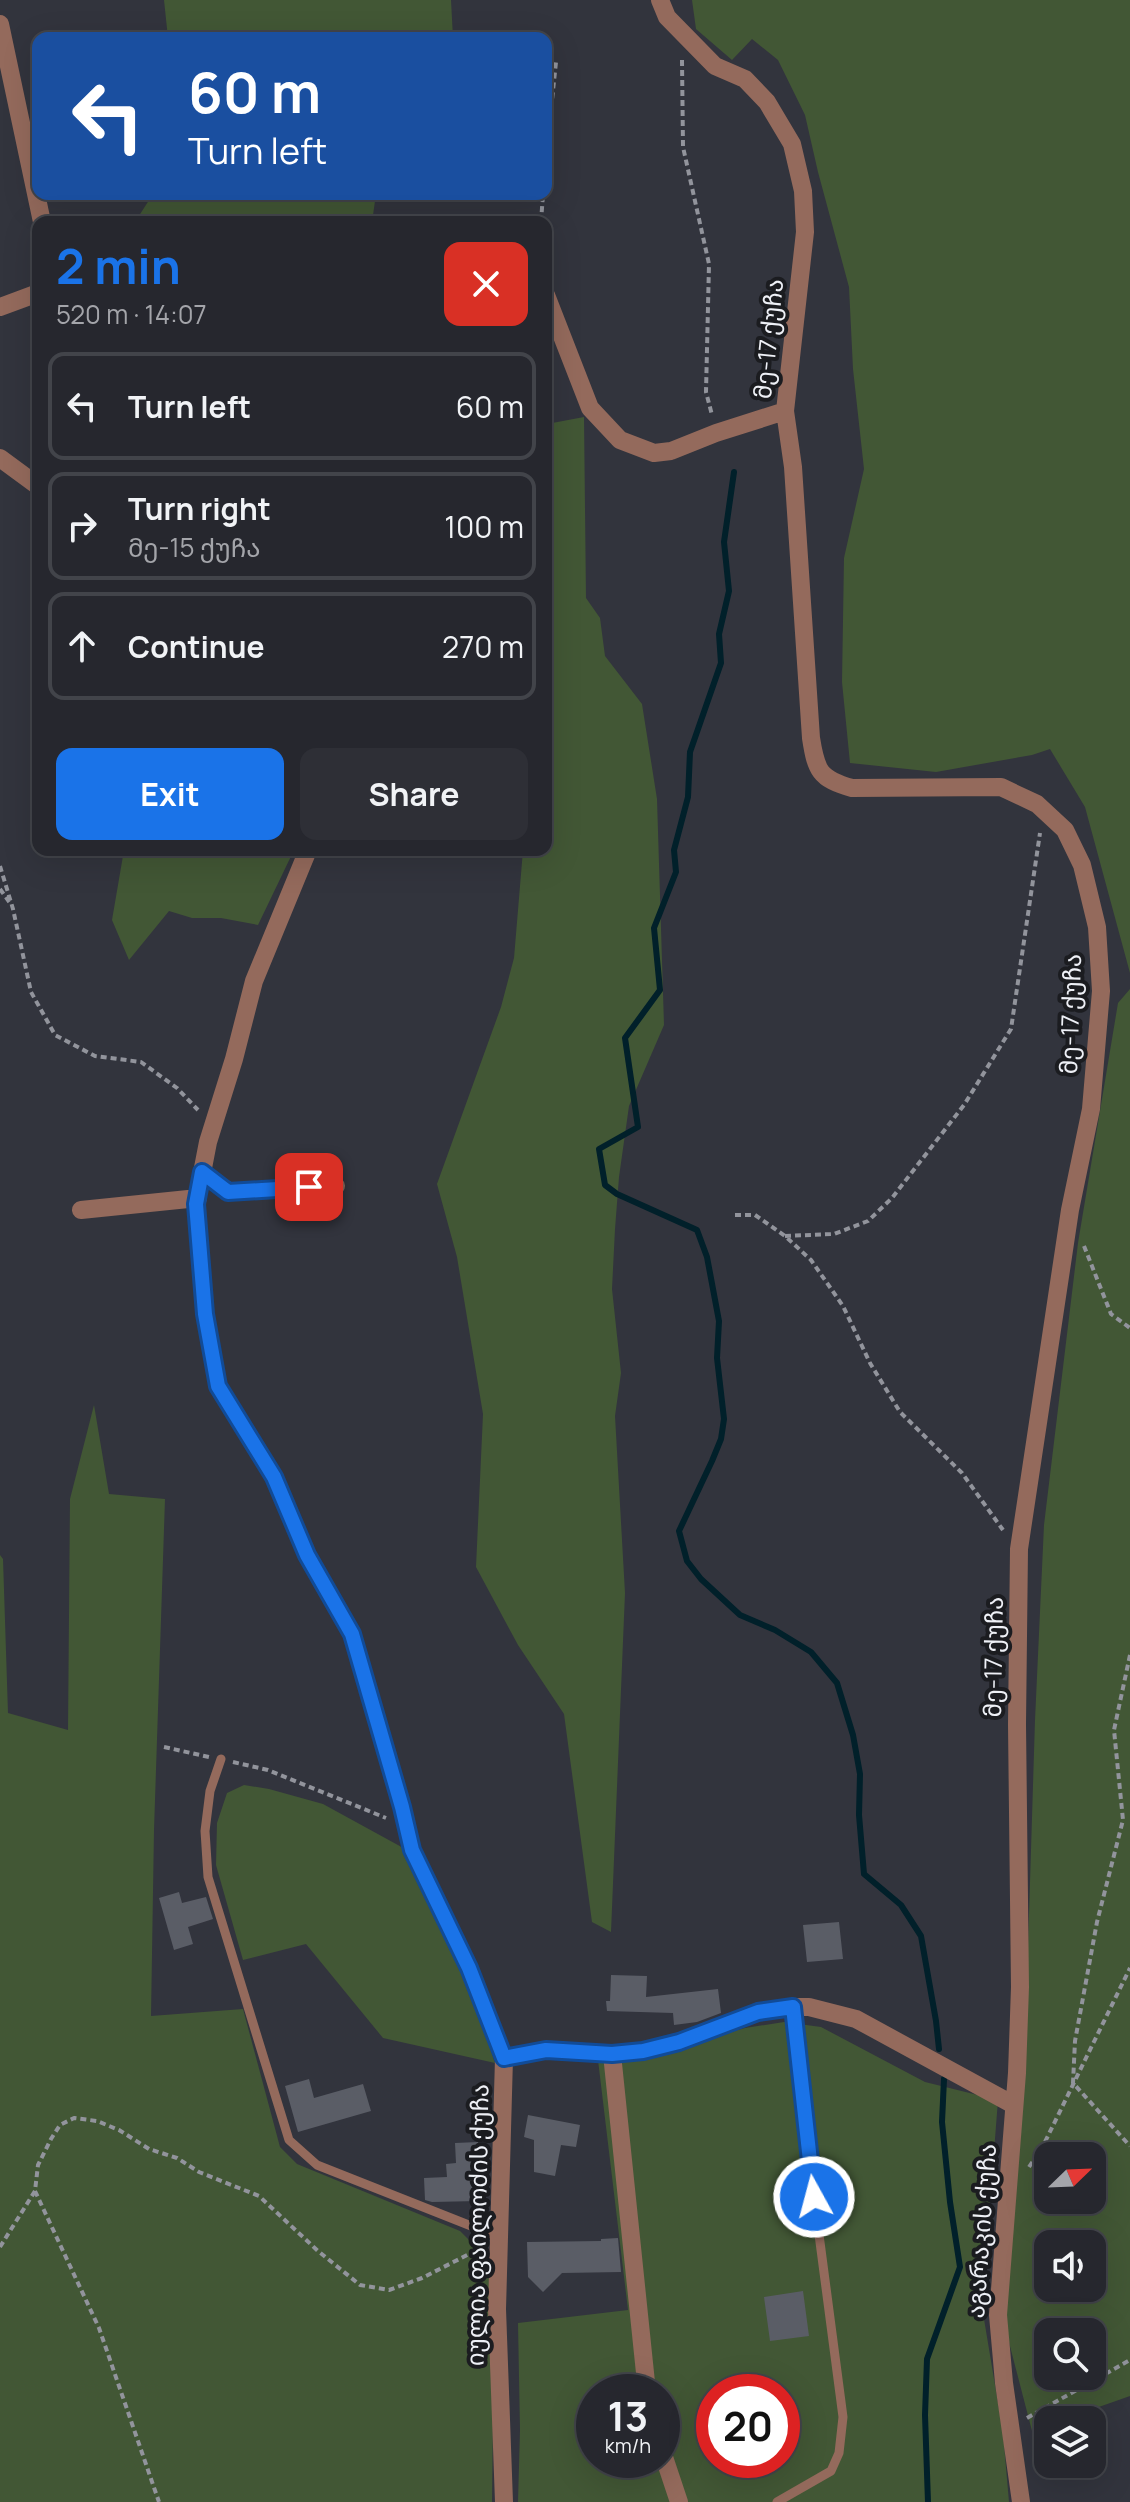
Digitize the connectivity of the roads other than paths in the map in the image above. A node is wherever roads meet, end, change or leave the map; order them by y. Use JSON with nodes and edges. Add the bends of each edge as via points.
{"nodes":[{"id":1,"x":660,"y":0,"type":"edge"},
{"id":2,"x":0,"y":24,"type":"edge"},
{"id":3,"x":32,"y":175,"type":"edge"},
{"id":4,"x":32,"y":295,"type":"edge"},
{"id":5,"x":0,"y":307,"type":"edge"},
{"id":6,"x":552,"y":310,"type":"edge"},
{"id":7,"x":785,"y":411,"type":"junction"},
{"id":8,"x":0,"y":458,"type":"edge"},
{"id":9,"x":32,"y":482,"type":"edge"},
{"id":10,"x":306,"y":856,"type":"edge"},
{"id":11,"x":202,"y":1172,"type":"junction"},
{"id":12,"x":336,"y":1186,"type":"dead end"},
{"id":13,"x":198,"y":1198,"type":"junction"},
{"id":14,"x":81,"y":1210,"type":"dead end"},
{"id":15,"x":221,"y":1759,"type":"road end"},
{"id":16,"x":793,"y":2007,"type":"junction"},
{"id":17,"x":612,"y":2054,"type":"junction"},
{"id":18,"x":504,"y":2058,"type":"junction"},
{"id":19,"x":1014,"y":2105,"type":"junction"},
{"id":20,"x":500,"y":2237,"type":"junction"},
{"id":21,"x":645,"y":2374,"type":"edge"},
{"id":22,"x":671,"y":2478,"type":"edge"},
{"id":23,"x":504,"y":2502,"type":"edge"},
{"id":24,"x":679,"y":2502,"type":"edge"},
{"id":25,"x":777,"y":2502,"type":"edge"},
{"id":26,"x":1021,"y":2502,"type":"edge"}],
"edges":[{"from":1,"to":7,"type":"street","name":"მე-17 ქუჩა","via":[[667,17],[715,66],[745,79],[767,102],[792,144],[803,191],[805,232]]},
{"from":2,"to":3,"type":"street"},
{"from":4,"to":5,"type":"street"},
{"from":6,"to":7,"type":"street","via":[[590,408],[620,440],[654,453],[671,451]]},
{"from":7,"to":19,"type":"street","name":"მე-17 ქუჩა","via":[[815,765],[830,782],[852,788],[1001,787],[1037,804],[1065,830],[1082,865],[1097,927],[1101,991],[1091,1109],[1070,1210],[1019,1549],[1020,1987]]},
{"from":8,"to":9,"type":"street"},
{"from":10,"to":11,"type":"street","via":[[254,981]]},
{"from":11,"to":12,"type":"street","via":[[228,1192]]},
{"from":11,"to":13,"type":"street"},
{"from":13,"to":14,"type":"street"},
{"from":13,"to":18,"type":"street","via":[[205,1314],[218,1386],[274,1477],[307,1555],[352,1634],[412,1850],[469,1968]]},
{"from":15,"to":20,"type":"lane","via":[[205,1831],[208,1877],[289,2140],[317,2165]]},
{"from":16,"to":17,"type":"street","name":"იულია ფაილოძის ქუჩა","via":[[758,2012],[679,2042]]},
{"from":16,"to":19,"type":"street","name":"იულია ფაილოძის ქუჩა","via":[[856,2019]]},
{"from":16,"to":25,"type":"lane","via":[[843,2417],[831,2471]]},
{"from":17,"to":18,"type":"street","name":"იულია ფაილოძის ქუჩა","via":[[546,2050]]},
{"from":17,"to":21,"type":"street"},
{"from":18,"to":20,"type":"street","name":"იულია ფაილოძის ქუჩა"},
{"from":19,"to":26,"type":"street","name":"აგარაკის ქუჩა","via":[[998,2315]]},
{"from":20,"to":23,"type":"street","name":"იულია ფაილოძის ქუჩა","via":[[497,2309]]},
{"from":22,"to":24,"type":"street"}]}
